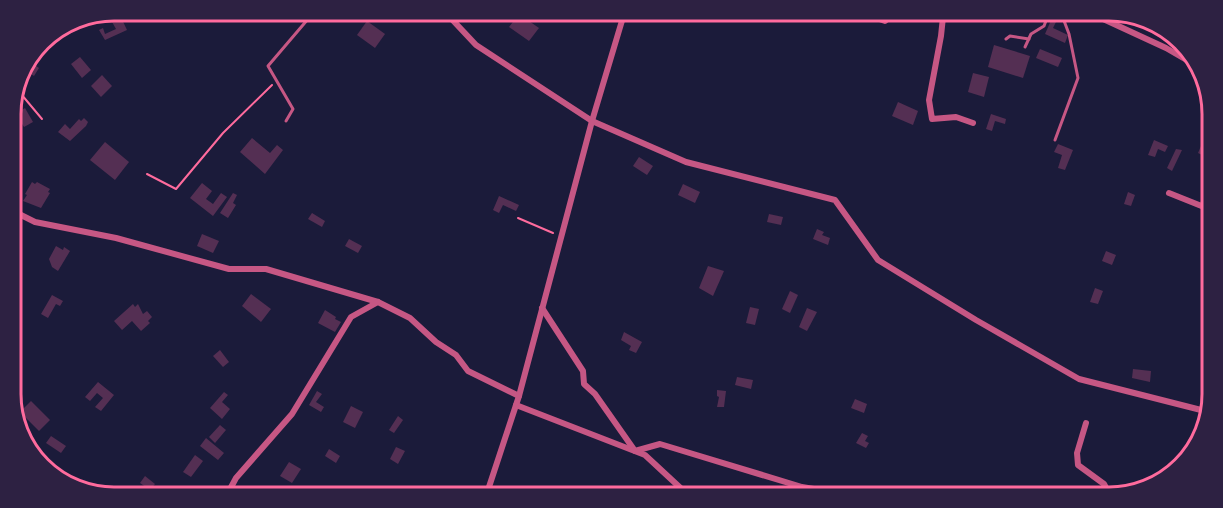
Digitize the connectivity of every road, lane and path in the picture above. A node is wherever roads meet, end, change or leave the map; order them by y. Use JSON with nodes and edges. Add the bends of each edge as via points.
{"nodes":[{"id":1,"x":306,"y":21,"type":"edge"},
{"id":2,"x":454,"y":21,"type":"edge"},
{"id":3,"x":622,"y":21,"type":"edge"},
{"id":4,"x":942,"y":21,"type":"edge"},
{"id":5,"x":1046,"y":21,"type":"edge"},
{"id":6,"x":1063,"y":21,"type":"edge"},
{"id":7,"x":1109,"y":21,"type":"edge"},
{"id":8,"x":1006,"y":39,"type":"dead end"},
{"id":9,"x":1029,"y":39,"type":"junction"},
{"id":10,"x":1025,"y":47,"type":"dead end"},
{"id":11,"x":1183,"y":58,"type":"edge"},
{"id":12,"x":276,"y":81,"type":"junction"},
{"id":13,"x":23,"y":96,"type":"edge"},
{"id":14,"x":42,"y":119,"type":"dead end"},
{"id":15,"x":286,"y":121,"type":"dead end"},
{"id":16,"x":592,"y":121,"type":"junction"},
{"id":17,"x":973,"y":123,"type":"dead end"},
{"id":18,"x":1055,"y":140,"type":"dead end"},
{"id":19,"x":147,"y":174,"type":"dead end"},
{"id":20,"x":1168,"y":193,"type":"dead end"},
{"id":21,"x":1202,"y":206,"type":"edge"},
{"id":22,"x":21,"y":215,"type":"edge"},
{"id":23,"x":518,"y":218,"type":"dead end"},
{"id":24,"x":561,"y":236,"type":"junction"},
{"id":25,"x":378,"y":302,"type":"junction"},
{"id":26,"x":542,"y":308,"type":"junction"},
{"id":27,"x":519,"y":396,"type":"junction"},
{"id":28,"x":516,"y":405,"type":"junction"},
{"id":29,"x":1201,"y":408,"type":"edge"},
{"id":30,"x":1086,"y":423,"type":"dead end"},
{"id":31,"x":635,"y":451,"type":"junction"},
{"id":32,"x":232,"y":487,"type":"edge"},
{"id":33,"x":489,"y":487,"type":"edge"},
{"id":34,"x":679,"y":487,"type":"edge"},
{"id":35,"x":801,"y":487,"type":"edge"},
{"id":36,"x":1106,"y":487,"type":"edge"}],
"edges":[{"from":1,"to":12,"type":"lane","via":[[268,66]]},
{"from":2,"to":16,"type":"street","via":[[476,45]]},
{"from":3,"to":16,"type":"street"},
{"from":4,"to":17,"type":"street","via":[[929,100],[932,119],[957,117]]},
{"from":5,"to":9,"type":"lane"},
{"from":6,"to":18,"type":"lane","via":[[1070,34],[1078,78]]},
{"from":7,"to":11,"type":"street"},
{"from":8,"to":9,"type":"lane"},
{"from":9,"to":10,"type":"lane"},
{"from":12,"to":15,"type":"lane","via":[[293,109]]},
{"from":12,"to":19,"type":"path","via":[[223,133],[176,189]]},
{"from":13,"to":14,"type":"path"},
{"from":16,"to":24,"type":"street"},
{"from":16,"to":29,"type":"street","via":[[686,162],[835,200],[878,260],[1027,350],[1079,379]]},
{"from":20,"to":21,"type":"street"},
{"from":22,"to":25,"type":"street","via":[[35,222],[116,238],[230,268],[266,269]]},
{"from":23,"to":24,"type":"path"},
{"from":24,"to":26,"type":"street"},
{"from":25,"to":27,"type":"street","via":[[410,318],[456,354],[468,371]]},
{"from":25,"to":32,"type":"street","via":[[351,317],[292,414]]},
{"from":26,"to":27,"type":"street"},
{"from":26,"to":31,"type":"street","via":[[583,371],[584,384]]},
{"from":27,"to":28,"type":"street"},
{"from":28,"to":31,"type":"street"},
{"from":28,"to":33,"type":"street"},
{"from":30,"to":36,"type":"street","via":[[1077,453],[1078,465]]},
{"from":31,"to":34,"type":"street","via":[[645,455]]},
{"from":31,"to":35,"type":"street","via":[[660,444]]}]}
